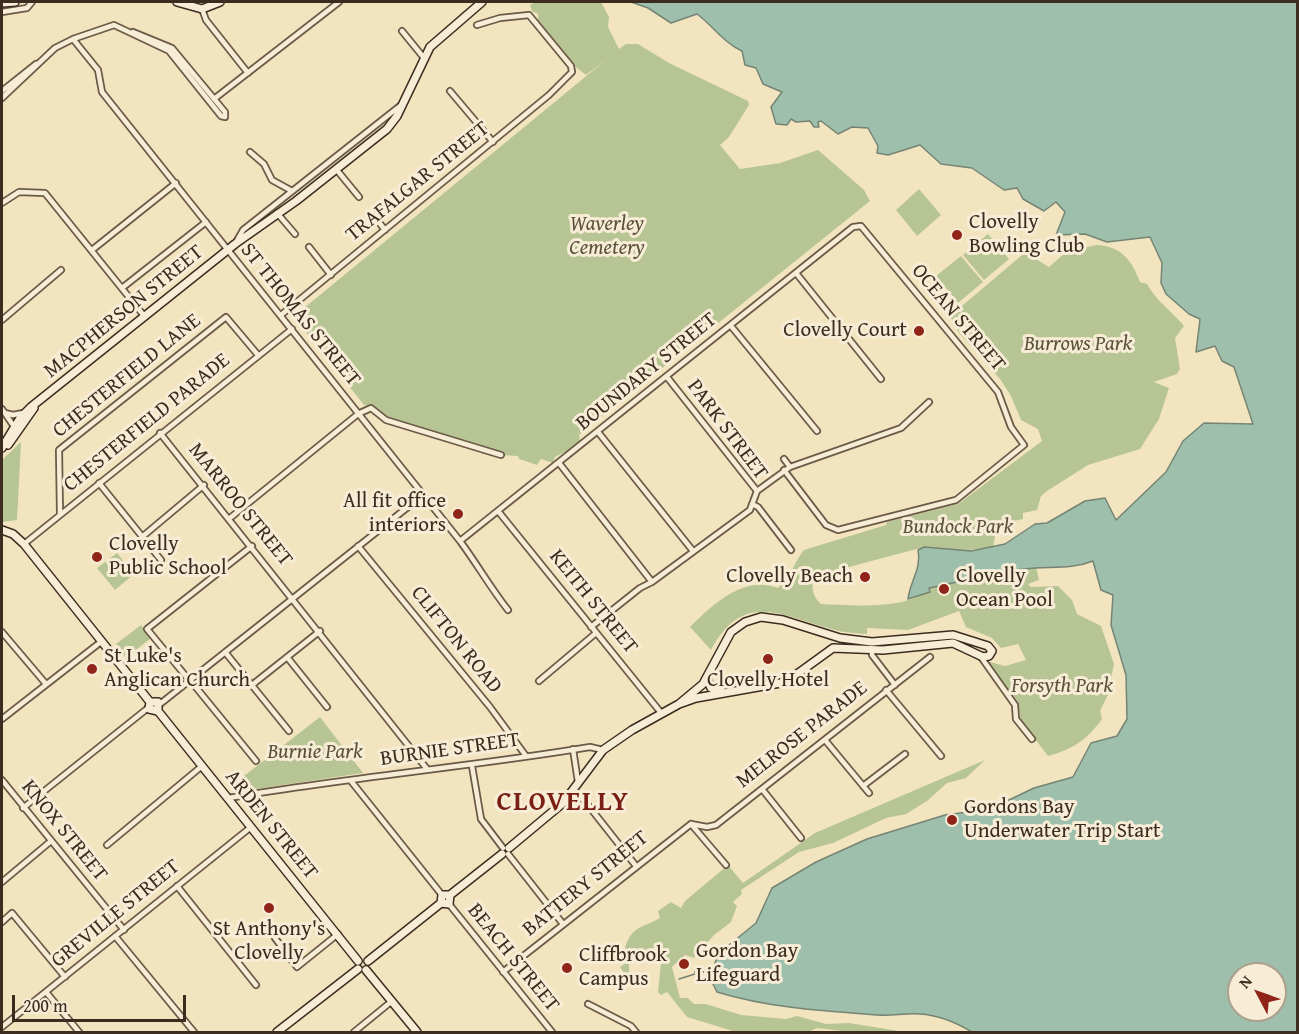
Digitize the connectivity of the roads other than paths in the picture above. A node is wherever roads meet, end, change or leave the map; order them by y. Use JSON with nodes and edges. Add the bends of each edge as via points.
{"nodes":[{"id":1,"x":15,"y":2,"type":"edge"},
{"id":2,"x":32,"y":2,"type":"edge"},
{"id":3,"x":177,"y":2,"type":"edge"},
{"id":4,"x":220,"y":2,"type":"edge"},
{"id":5,"x":339,"y":2,"type":"edge"},
{"id":6,"x":482,"y":2,"type":"edge"},
{"id":7,"x":2,"y":3,"type":"edge"},
{"id":8,"x":202,"y":9,"type":"junction"},
{"id":9,"x":2,"y":12,"type":"edge"},
{"id":10,"x":477,"y":25,"type":"dead end"},
{"id":11,"x":402,"y":31,"type":"dead end"},
{"id":12,"x":130,"y":32,"type":"junction"},
{"id":13,"x":73,"y":39,"type":"junction"},
{"id":14,"x":424,"y":58,"type":"junction"},
{"id":15,"x":38,"y":63,"type":"junction"},
{"id":16,"x":248,"y":73,"type":"junction"},
{"id":17,"x":2,"y":91,"type":"edge"},
{"id":18,"x":450,"y":91,"type":"dead end"},
{"id":19,"x":2,"y":98,"type":"edge"},
{"id":20,"x":214,"y":99,"type":"junction"},
{"id":21,"x":402,"y":104,"type":"junction"},
{"id":22,"x":493,"y":142,"type":"junction"},
{"id":23,"x":250,"y":152,"type":"dead end"},
{"id":24,"x":336,"y":169,"type":"junction"},
{"id":25,"x":176,"y":183,"type":"junction"},
{"id":26,"x":292,"y":191,"type":"junction"},
{"id":27,"x":359,"y":197,"type":"dead end"},
{"id":28,"x":2,"y":203,"type":"edge"},
{"id":29,"x":277,"y":213,"type":"junction"},
{"id":30,"x":374,"y":216,"type":"dead end"},
{"id":31,"x":206,"y":222,"type":"junction"},
{"id":32,"x":853,"y":227,"type":"joint"},
{"id":33,"x":385,"y":230,"type":"junction"},
{"id":34,"x":295,"y":234,"type":"dead end"},
{"id":35,"x":235,"y":244,"type":"junction"},
{"id":36,"x":309,"y":247,"type":"dead end"},
{"id":37,"x":227,"y":249,"type":"junction"},
{"id":38,"x":92,"y":250,"type":"junction"},
{"id":39,"x":61,"y":270,"type":"dead end"},
{"id":40,"x":796,"y":273,"type":"junction"},
{"id":41,"x":331,"y":275,"type":"junction"},
{"id":42,"x":122,"y":288,"type":"junction"},
{"id":43,"x":281,"y":315,"type":"junction"},
{"id":44,"x":146,"y":316,"type":"junction"},
{"id":45,"x":2,"y":320,"type":"edge"},
{"id":46,"x":731,"y":326,"type":"junction"},
{"id":47,"x":292,"y":329,"type":"junction"},
{"id":48,"x":258,"y":355,"type":"junction"},
{"id":49,"x":667,"y":377,"type":"junction"},
{"id":50,"x":881,"y":379,"type":"dead end"},
{"id":51,"x":928,"y":402,"type":"dead end"},
{"id":52,"x":35,"y":405,"type":"junction"},
{"id":53,"x":3,"y":411,"type":"edge"},
{"id":54,"x":24,"y":413,"type":"junction"},
{"id":55,"x":358,"y":414,"type":"junction"},
{"id":56,"x":17,"y":429,"type":"junction"},
{"id":57,"x":817,"y":431,"type":"dead end"},
{"id":58,"x":598,"y":432,"type":"junction"},
{"id":59,"x":160,"y":433,"type":"junction"},
{"id":60,"x":2,"y":448,"type":"edge"},
{"id":61,"x":501,"y":454,"type":"dead end"},
{"id":62,"x":784,"y":459,"type":"dead end"},
{"id":63,"x":559,"y":463,"type":"junction"},
{"id":64,"x":790,"y":466,"type":"junction"},
{"id":65,"x":784,"y":470,"type":"junction"},
{"id":66,"x":99,"y":483,"type":"junction"},
{"id":67,"x":204,"y":486,"type":"junction"},
{"id":68,"x":757,"y":491,"type":"junction"},
{"id":69,"x":423,"y":495,"type":"junction"},
{"id":70,"x":752,"y":504,"type":"junction"},
{"id":71,"x":498,"y":511,"type":"junction"},
{"id":72,"x":60,"y":514,"type":"junction"},
{"id":73,"x":230,"y":518,"type":"junction"},
{"id":74,"x":2,"y":530,"type":"edge"},
{"id":75,"x":142,"y":537,"type":"junction"},
{"id":76,"x":460,"y":541,"type":"junction"},
{"id":77,"x":24,"y":544,"type":"junction"},
{"id":78,"x":252,"y":546,"type":"junction"},
{"id":79,"x":358,"y":546,"type":"junction"},
{"id":80,"x":792,"y":550,"type":"dead end"},
{"id":81,"x":693,"y":551,"type":"junction"},
{"id":82,"x":161,"y":560,"type":"dead end"},
{"id":83,"x":652,"y":582,"type":"junction"},
{"id":84,"x":293,"y":597,"type":"junction"},
{"id":85,"x":508,"y":610,"type":"dead end"},
{"id":86,"x":591,"y":627,"type":"junction"},
{"id":87,"x":320,"y":631,"type":"junction"},
{"id":88,"x":2,"y":632,"type":"edge"},
{"id":89,"x":596,"y":633,"type":"junction"},
{"id":90,"x":102,"y":640,"type":"junction"},
{"id":91,"x":872,"y":646,"type":"junction"},
{"id":92,"x":225,"y":652,"type":"junction"},
{"id":93,"x":980,"y":655,"type":"junction"},
{"id":94,"x":287,"y":657,"type":"junction"},
{"id":95,"x":930,"y":657,"type":"dead end"},
{"id":96,"x":707,"y":679,"type":"junction"},
{"id":97,"x":189,"y":680,"type":"junction"},
{"id":98,"x":539,"y":681,"type":"dead end"},
{"id":99,"x":46,"y":684,"type":"junction"},
{"id":100,"x":252,"y":685,"type":"junction"},
{"id":101,"x":895,"y":685,"type":"junction"},
{"id":102,"x":886,"y":690,"type":"junction"},
{"id":103,"x":724,"y":692,"type":"junction"},
{"id":104,"x":679,"y":704,"type":"junction"},
{"id":105,"x":149,"y":705,"type":"junction"},
{"id":106,"x":327,"y":707,"type":"dead end"},
{"id":107,"x":159,"y":708,"type":"junction"},
{"id":108,"x":662,"y":714,"type":"junction"},
{"id":109,"x":2,"y":719,"type":"edge"},
{"id":110,"x":289,"y":731,"type":"dead end"},
{"id":111,"x":1032,"y":739,"type":"dead end"},
{"id":112,"x":825,"y":740,"type":"junction"},
{"id":113,"x":573,"y":750,"type":"junction"},
{"id":114,"x":603,"y":750,"type":"junction"},
{"id":115,"x":904,"y":754,"type":"dead end"},
{"id":116,"x":526,"y":756,"type":"junction"},
{"id":117,"x":941,"y":756,"type":"dead end"},
{"id":118,"x":256,"y":761,"type":"dead end"},
{"id":119,"x":202,"y":766,"type":"junction"},
{"id":120,"x":472,"y":766,"type":"junction"},
{"id":121,"x":427,"y":769,"type":"junction"},
{"id":122,"x":2,"y":780,"type":"edge"},
{"id":123,"x":351,"y":781,"type":"junction"},
{"id":124,"x":578,"y":782,"type":"junction"},
{"id":125,"x":863,"y":786,"type":"junction"},
{"id":126,"x":762,"y":789,"type":"junction"},
{"id":127,"x":572,"y":792,"type":"junction"},
{"id":128,"x":869,"y":793,"type":"dead end"},
{"id":129,"x":228,"y":798,"type":"junction"},
{"id":130,"x":23,"y":807,"type":"junction"},
{"id":131,"x":691,"y":824,"type":"junction"},
{"id":132,"x":251,"y":827,"type":"junction"},
{"id":133,"x":801,"y":838,"type":"dead end"},
{"id":134,"x":51,"y":841,"type":"junction"},
{"id":135,"x":107,"y":845,"type":"dead end"},
{"id":136,"x":505,"y":851,"type":"junction"},
{"id":137,"x":726,"y":865,"type":"dead end"},
{"id":138,"x":636,"y":866,"type":"junction"},
{"id":139,"x":2,"y":882,"type":"edge"},
{"id":140,"x":177,"y":886,"type":"junction"},
{"id":141,"x":446,"y":900,"type":"junction"},
{"id":142,"x":2,"y":922,"type":"edge"},
{"id":143,"x":563,"y":924,"type":"junction"},
{"id":144,"x":124,"y":930,"type":"junction"},
{"id":145,"x":338,"y":934,"type":"junction"},
{"id":146,"x":115,"y":936,"type":"junction"},
{"id":147,"x":275,"y":939,"type":"dead end"},
{"id":148,"x":368,"y":961,"type":"junction"},
{"id":149,"x":358,"y":965,"type":"junction"},
{"id":150,"x":366,"y":970,"type":"junction"},
{"id":151,"x":503,"y":972,"type":"junction"},
{"id":152,"x":65,"y":977,"type":"junction"},
{"id":153,"x":256,"y":985,"type":"dead end"},
{"id":154,"x":46,"y":992,"type":"junction"},
{"id":155,"x":392,"y":1001,"type":"junction"},
{"id":156,"x":588,"y":1004,"type":"dead end"},
{"id":157,"x":2,"y":1027,"type":"edge"},
{"id":158,"x":79,"y":1032,"type":"edge"},
{"id":159,"x":194,"y":1032,"type":"edge"},
{"id":160,"x":277,"y":1032,"type":"edge"},
{"id":161,"x":354,"y":1032,"type":"edge"},
{"id":162,"x":417,"y":1032,"type":"edge"},
{"id":163,"x":552,"y":1032,"type":"edge"},
{"id":164,"x":636,"y":1032,"type":"edge"}],
"edges":[{"from":1,"to":7,"type":"main road"},
{"from":2,"to":9,"type":"street","via":[[27,8]]},
{"from":3,"to":8,"type":"main road"},
{"from":4,"to":8,"type":"main road"},
{"from":5,"to":16,"type":"street"},
{"from":6,"to":14,"type":"main road","name":"MACPHERSON STREET","via":[[435,41]]},
{"from":8,"to":16,"type":"street","via":[[206,20]]},
{"from":10,"to":22,"type":"street","name":"TRAFALGAR STREET","via":[[529,15],[572,71]]},
{"from":11,"to":14,"type":"street"},
{"from":12,"to":13,"type":"street","via":[[109,25]]},
{"from":12,"to":20,"type":"street","via":[[168,45]]},
{"from":12,"to":20,"type":"street","via":[[169,51],[225,117]]},
{"from":13,"to":15,"type":"street"},
{"from":13,"to":25,"type":"street","name":"ST THOMAS STREET","via":[[98,70],[102,92]]},
{"from":14,"to":21,"type":"main road","name":"MACPHERSON STREET"},
{"from":15,"to":17,"type":"street"},
{"from":15,"to":19,"type":"street"},
{"from":16,"to":20,"type":"street"},
{"from":18,"to":22,"type":"street"},
{"from":21,"to":24,"type":"main road","name":"MACPHERSON STREET","via":[[387,129]]},
{"from":21,"to":26,"type":"street","name":"MACPHERSON STREET"},
{"from":22,"to":33,"type":"street","name":"TRAFALGAR STREET"},
{"from":23,"to":26,"type":"street","via":[[264,164],[272,180]]},
{"from":24,"to":27,"type":"street"},
{"from":24,"to":29,"type":"main road","name":"MACPHERSON STREET"},
{"from":25,"to":31,"type":"street","name":"ST THOMAS STREET"},
{"from":25,"to":38,"type":"street"},
{"from":26,"to":35,"type":"street","name":"MACPHERSON STREET","via":[[243,230]]},
{"from":28,"to":38,"type":"street","via":[[19,192],[45,193]]},
{"from":29,"to":34,"type":"street"},
{"from":29,"to":35,"type":"main road","name":"MACPHERSON STREET"},
{"from":30,"to":33,"type":"street"},
{"from":31,"to":37,"type":"street","name":"ST THOMAS STREET"},
{"from":31,"to":42,"type":"street"},
{"from":32,"to":40,"type":"street","name":"BOUNDARY STREET"},
{"from":32,"to":65,"type":"street","name":"OCEAN STREET","via":[[865,230],[998,392],[1011,427],[1024,444],[956,500],[838,530],[826,525]]},
{"from":33,"to":41,"type":"street","name":"TRAFALGAR STREET"},
{"from":35,"to":37,"type":"main road","name":"MACPHERSON STREET"},
{"from":36,"to":41,"type":"street"},
{"from":37,"to":43,"type":"street","name":"ST THOMAS STREET"},
{"from":37,"to":44,"type":"main road","name":"MACPHERSON STREET"},
{"from":38,"to":42,"type":"street"},
{"from":39,"to":45,"type":"street"},
{"from":40,"to":46,"type":"street","name":"BOUNDARY STREET"},
{"from":40,"to":50,"type":"street"},
{"from":41,"to":43,"type":"street","name":"TRAFALGAR STREET"},
{"from":42,"to":44,"type":"street"},
{"from":43,"to":47,"type":"street","name":"ST THOMAS STREET"},
{"from":44,"to":52,"type":"main road","name":"MACPHERSON STREET"},
{"from":46,"to":49,"type":"street","name":"BOUNDARY STREET"},
{"from":46,"to":57,"type":"street"},
{"from":47,"to":48,"type":"street","name":"CHESTERFIELD PARADE"},
{"from":47,"to":55,"type":"street","name":"ST THOMAS STREET"},
{"from":48,"to":59,"type":"street","name":"CHESTERFIELD PARADE"},
{"from":48,"to":72,"type":"street","name":"CHESTERFIELD LANE","via":[[226,317],[59,450]]},
{"from":49,"to":58,"type":"street","name":"BOUNDARY STREET"},
{"from":49,"to":68,"type":"street","name":"PARK STREET"},
{"from":51,"to":64,"type":"street","via":[[901,428]]},
{"from":52,"to":54,"type":"main road","name":"MACPHERSON STREET"},
{"from":52,"to":56,"type":"main road","name":"MACPHERSON STREET"},
{"from":53,"to":54,"type":"street","via":[[13,415]]},
{"from":53,"to":56,"type":"street"},
{"from":54,"to":56,"type":"main road","name":"MACPHERSON STREET"},
{"from":55,"to":61,"type":"street","via":[[371,408],[386,420]]},
{"from":55,"to":69,"type":"street","name":"ST THOMAS STREET"},
{"from":55,"to":73,"type":"street"},
{"from":56,"to":60,"type":"main road","name":"MACPHERSON STREET"},
{"from":58,"to":63,"type":"street","name":"BOUNDARY STREET"},
{"from":58,"to":81,"type":"street"},
{"from":59,"to":66,"type":"street","name":"CHESTERFIELD PARADE"},
{"from":59,"to":67,"type":"street","name":"MARROO STREET"},
{"from":62,"to":64,"type":"street"},
{"from":63,"to":71,"type":"street","name":"BOUNDARY STREET"},
{"from":63,"to":83,"type":"street"},
{"from":64,"to":65,"type":"street"},
{"from":65,"to":68,"type":"street"},
{"from":66,"to":72,"type":"street","name":"CHESTERFIELD PARADE"},
{"from":66,"to":75,"type":"street"},
{"from":67,"to":73,"type":"street","name":"MARROO STREET"},
{"from":67,"to":75,"type":"street"},
{"from":68,"to":70,"type":"street","name":"PARK STREET"},
{"from":69,"to":76,"type":"street","name":"ST THOMAS STREET"},
{"from":69,"to":79,"type":"street"},
{"from":70,"to":80,"type":"street","name":"PARK STREET"},
{"from":70,"to":81,"type":"street","name":"PARK STREET","via":[[750,510]]},
{"from":71,"to":76,"type":"street","name":"BOUNDARY STREET"},
{"from":71,"to":86,"type":"street","name":"KEITH STREET"},
{"from":72,"to":77,"type":"street","name":"CHESTERFIELD PARADE"},
{"from":73,"to":78,"type":"street","name":"MARROO STREET"},
{"from":74,"to":77,"type":"main road"},
{"from":75,"to":82,"type":"street"},
{"from":76,"to":85,"type":"street","name":"ST THOMAS STREET"},
{"from":77,"to":90,"type":"main road"},
{"from":78,"to":84,"type":"street","name":"MARROO STREET"},
{"from":78,"to":97,"type":"street","via":[[147,629]]},
{"from":79,"to":84,"type":"street"},
{"from":79,"to":116,"type":"street","name":"CLIFTON ROAD","via":[[490,706]]},
{"from":81,"to":83,"type":"street"},
{"from":83,"to":86,"type":"street"},
{"from":84,"to":87,"type":"street","name":"MARROO STREET"},
{"from":84,"to":92,"type":"street"},
{"from":86,"to":89,"type":"street","name":"KEITH STREET"},
{"from":87,"to":94,"type":"street"},
{"from":87,"to":121,"type":"street","name":"MARROO STREET"},
{"from":88,"to":99,"type":"street"},
{"from":89,"to":98,"type":"street"},
{"from":89,"to":108,"type":"street","name":"KEITH STREET"},
{"from":90,"to":99,"type":"street"},
{"from":90,"to":105,"type":"main road"},
{"from":91,"to":93,"type":"main road","via":[[953,643]]},
{"from":91,"to":93,"type":"main road","via":[[953,635],[991,648],[989,656]]},
{"from":91,"to":96,"type":"main road","via":[[772,617],[757,618],[727,636]]},
{"from":91,"to":101,"type":"street","via":[[872,655]]},
{"from":91,"to":103,"type":"main road","via":[[833,648],[786,682]]},
{"from":92,"to":97,"type":"street"},
{"from":92,"to":100,"type":"street"},
{"from":93,"to":111,"type":"street","via":[[984,666],[1015,705],[1016,719]]},
{"from":94,"to":100,"type":"street"},
{"from":94,"to":106,"type":"street"},
{"from":95,"to":101,"type":"street","name":"MELROSE PARADE"},
{"from":96,"to":103,"type":"main road","via":[[711,688]]},
{"from":96,"to":104,"type":"main road"},
{"from":97,"to":107,"type":"street"},
{"from":97,"to":118,"type":"street"},
{"from":99,"to":109,"type":"street"},
{"from":100,"to":110,"type":"street"},
{"from":101,"to":102,"type":"street","name":"MELROSE PARADE"},
{"from":102,"to":112,"type":"street","name":"MELROSE PARADE"},
{"from":102,"to":117,"type":"street"},
{"from":103,"to":104,"type":"main road"},
{"from":104,"to":108,"type":"main road"},
{"from":105,"to":107,"type":"main road","via":[[152,712]]},
{"from":105,"to":130,"type":"street"},
{"from":107,"to":119,"type":"main road","name":"ARDEN STREET"},
{"from":108,"to":114,"type":"main road"},
{"from":112,"to":125,"type":"street"},
{"from":112,"to":126,"type":"street","name":"MELROSE PARADE"},
{"from":113,"to":114,"type":"street","name":"BURNIE STREET","via":[[596,746]]},
{"from":113,"to":116,"type":"street","name":"BURNIE STREET"},
{"from":113,"to":124,"type":"street"},
{"from":114,"to":124,"type":"main road"},
{"from":115,"to":125,"type":"street"},
{"from":116,"to":120,"type":"street","name":"BURNIE STREET"},
{"from":119,"to":129,"type":"main road","name":"ARDEN STREET"},
{"from":119,"to":135,"type":"street"},
{"from":120,"to":121,"type":"street","name":"BURNIE STREET"},
{"from":120,"to":136,"type":"street","via":[[481,819]]},
{"from":121,"to":123,"type":"street","name":"BURNIE STREET"},
{"from":122,"to":130,"type":"street","name":"KNOX STREET"},
{"from":123,"to":129,"type":"street","name":"BURNIE STREET"},
{"from":123,"to":141,"type":"street","name":"BEACH STREET"},
{"from":124,"to":127,"type":"main road"},
{"from":125,"to":128,"type":"street"},
{"from":126,"to":131,"type":"street","name":"MELROSE PARADE","via":[[712,826]]},
{"from":126,"to":133,"type":"street"},
{"from":127,"to":136,"type":"main road","via":[[554,813]]},
{"from":127,"to":138,"type":"street","via":[[584,800]]},
{"from":129,"to":132,"type":"main road","name":"ARDEN STREET"},
{"from":130,"to":134,"type":"street","name":"KNOX STREET"},
{"from":131,"to":137,"type":"street"},
{"from":131,"to":138,"type":"street","name":"BATTERY STREET"},
{"from":132,"to":140,"type":"street","name":"GREVILLE STREET"},
{"from":132,"to":145,"type":"main road","name":"ARDEN STREET"},
{"from":134,"to":139,"type":"street"},
{"from":134,"to":144,"type":"street","name":"KNOX STREET"},
{"from":136,"to":141,"type":"main road"},
{"from":136,"to":143,"type":"street"},
{"from":138,"to":143,"type":"street","name":"BATTERY STREET"},
{"from":140,"to":144,"type":"street","name":"GREVILLE STREET"},
{"from":140,"to":153,"type":"street"},
{"from":141,"to":148,"type":"main road"},
{"from":141,"to":151,"type":"street","name":"BEACH STREET"},
{"from":142,"to":152,"type":"street","via":[[12,914]]},
{"from":143,"to":151,"type":"street","name":"BATTERY STREET"},
{"from":144,"to":146,"type":"street","name":"GREVILLE STREET"},
{"from":145,"to":147,"type":"street","via":[[297,968]]},
{"from":145,"to":149,"type":"main road","name":"ARDEN STREET"},
{"from":146,"to":152,"type":"street","name":"GREVILLE STREET"},
{"from":146,"to":159,"type":"street"},
{"from":148,"to":149,"type":"main road","via":[[364,959]]},
{"from":148,"to":150,"type":"main road"},
{"from":149,"to":150,"type":"main road"},
{"from":149,"to":160,"type":"main road"},
{"from":150,"to":155,"type":"main road"},
{"from":151,"to":163,"type":"street","name":"BEACH STREET"},
{"from":152,"to":154,"type":"street","name":"GREVILLE STREET"},
{"from":154,"to":157,"type":"street","name":"GREVILLE STREET"},
{"from":154,"to":158,"type":"street"},
{"from":155,"to":161,"type":"street"},
{"from":155,"to":162,"type":"main road"},
{"from":156,"to":164,"type":"street"}]}
